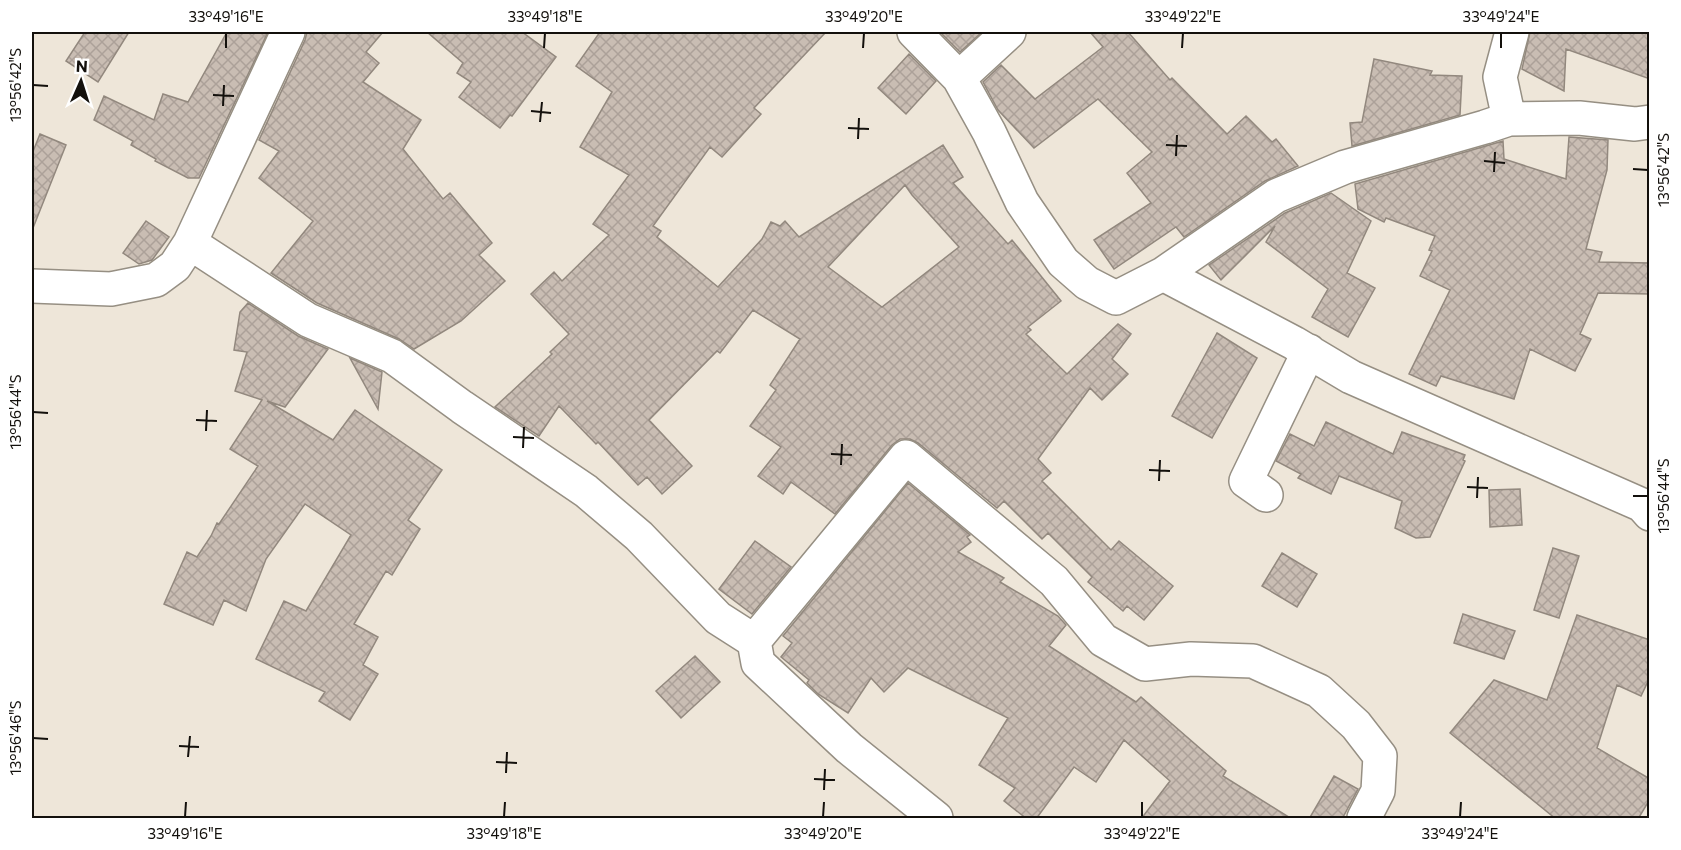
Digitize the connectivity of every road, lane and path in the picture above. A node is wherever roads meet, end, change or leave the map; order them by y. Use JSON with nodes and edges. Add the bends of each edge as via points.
{"nodes":[{"id":1,"x":288,"y":32,"type":"edge"},
{"id":2,"x":914,"y":32,"type":"edge"},
{"id":3,"x":1009,"y":32,"type":"edge"},
{"id":4,"x":1512,"y":32,"type":"edge"},
{"id":5,"x":959,"y":78,"type":"junction"},
{"id":6,"x":1509,"y":119,"type":"junction"},
{"id":7,"x":1650,"y":122,"type":"edge"},
{"id":8,"x":189,"y":243,"type":"junction"},
{"id":9,"x":1163,"y":274,"type":"junction"},
{"id":10,"x":32,"y":286,"type":"edge"},
{"id":11,"x":1309,"y":351,"type":"junction"},
{"id":12,"x":1266,"y":495,"type":"dead end"},
{"id":13,"x":1650,"y":514,"type":"edge"},
{"id":14,"x":754,"y":641,"type":"junction"},
{"id":15,"x":936,"y":819,"type":"edge"},
{"id":16,"x":1364,"y":819,"type":"edge"}],
"edges":[{"from":1,"to":8,"type":"street"},
{"from":2,"to":5,"type":"street"},
{"from":3,"to":5,"type":"street"},
{"from":4,"to":6,"type":"street","via":[[1500,76]]},
{"from":5,"to":9,"type":"street","via":[[1022,202],[1064,262],[1087,283],[1116,298]]},
{"from":6,"to":7,"type":"street"},
{"from":6,"to":9,"type":"street","via":[[1345,167],[1276,196]]},
{"from":8,"to":10,"type":"street","via":[[174,266],[156,280],[111,289]]},
{"from":8,"to":14,"type":"street","via":[[308,320],[392,356],[586,491],[639,536],[718,618]]},
{"from":9,"to":11,"type":"street"},
{"from":11,"to":12,"type":"street","via":[[1246,482]]},
{"from":11,"to":13,"type":"street","via":[[1351,377],[1642,505]]},
{"from":14,"to":15,"type":"street","via":[[758,663],[849,748]]},
{"from":14,"to":16,"type":"street","via":[[906,457],[1054,581],[1111,645],[1145,664],[1191,659],[1252,661],[1319,692],[1356,725],[1380,756],[1378,792]]}]}
